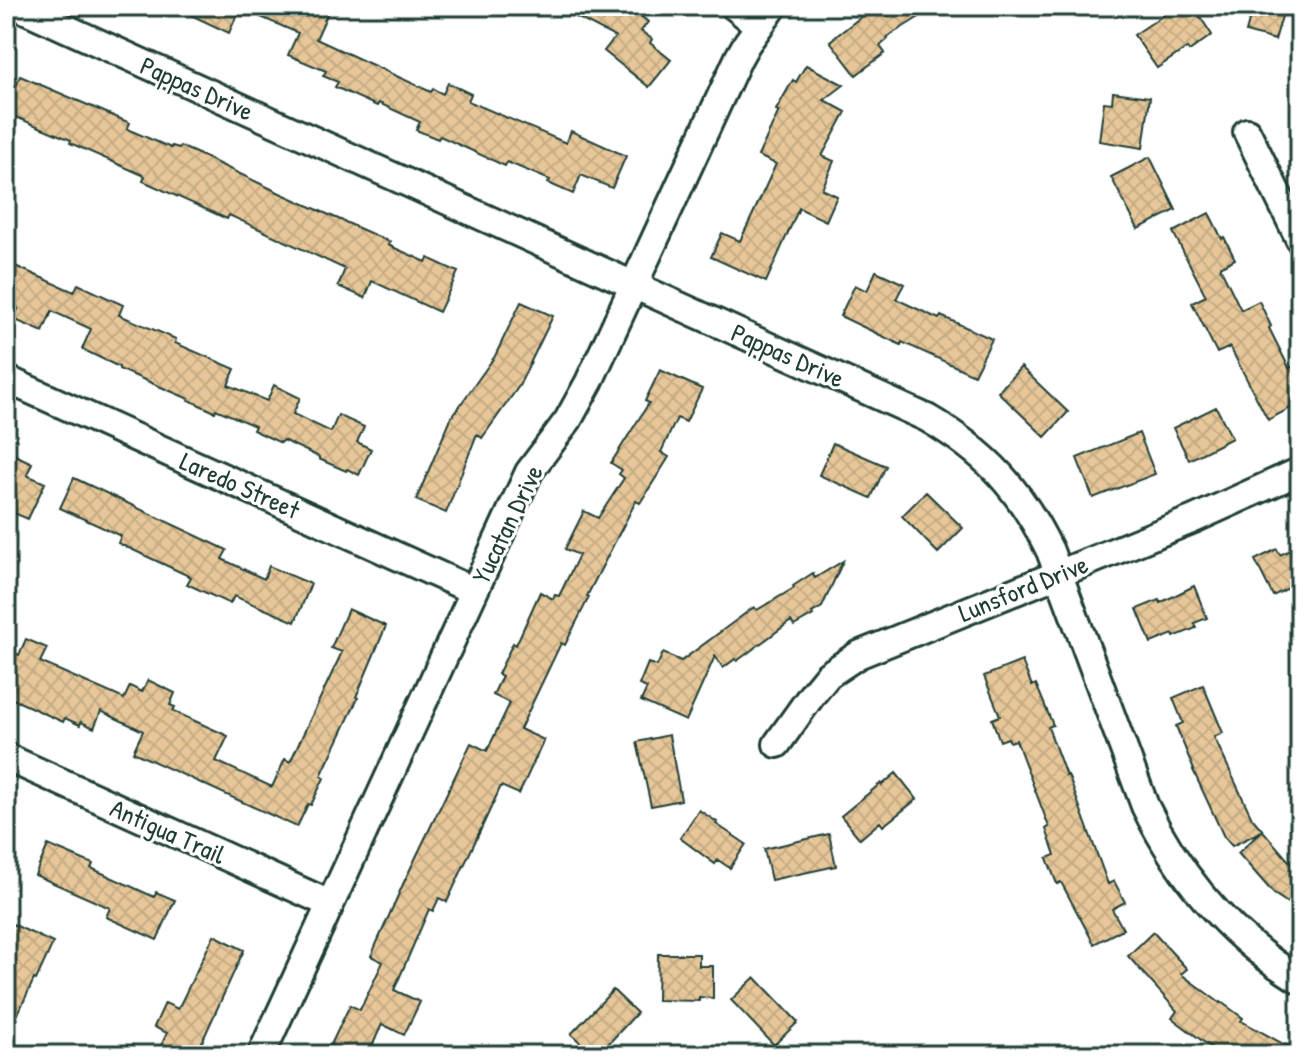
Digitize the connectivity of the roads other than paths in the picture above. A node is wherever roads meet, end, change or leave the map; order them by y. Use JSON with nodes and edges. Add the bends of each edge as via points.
{"nodes":[{"id":1,"x":17,"y":6,"type":"edge"},
{"id":2,"x":734,"y":6,"type":"edge"},
{"id":3,"x":767,"y":16,"type":"edge"},
{"id":4,"x":1247,"y":132,"type":"dead end"},
{"id":5,"x":1300,"y":240,"type":"edge"},
{"id":6,"x":633,"y":285,"type":"junction"},
{"id":7,"x":6,"y":379,"type":"edge"},
{"id":8,"x":1300,"y":471,"type":"edge"},
{"id":9,"x":1058,"y":574,"type":"junction"},
{"id":10,"x":474,"y":591,"type":"junction"},
{"id":11,"x":777,"y":744,"type":"dead end"},
{"id":12,"x":9,"y":767,"type":"edge"},
{"id":13,"x":330,"y":904,"type":"junction"},
{"id":14,"x":1300,"y":980,"type":"edge"},
{"id":15,"x":261,"y":1055,"type":"edge"}],
"edges":[{"from":1,"to":6,"type":"street","name":"Pappas Drive"},
{"from":2,"to":3,"type":"street"},
{"from":3,"to":6,"type":"street","name":"Yucatan Drive","via":[[739,57]]},
{"from":4,"to":5,"type":"street"},
{"from":6,"to":9,"type":"street","name":"Pappas Drive","via":[[959,437],[1020,498]]},
{"from":6,"to":10,"type":"street","name":"Yucatan Drive","via":[[578,406],[529,472]]},
{"from":7,"to":10,"type":"street","name":"Laredo Street"},
{"from":8,"to":9,"type":"street","name":"Lunsford Drive"},
{"from":9,"to":11,"type":"street","name":"Lunsford Drive","via":[[858,655],[828,675]]},
{"from":9,"to":14,"type":"street","name":"Pappas Drive","via":[[1161,839],[1221,918]]},
{"from":10,"to":13,"type":"street","name":"Yucatan Drive"},
{"from":12,"to":13,"type":"street","name":"Antigua Trail"},
{"from":13,"to":15,"type":"street","name":"Yucatan Drive"}]}
